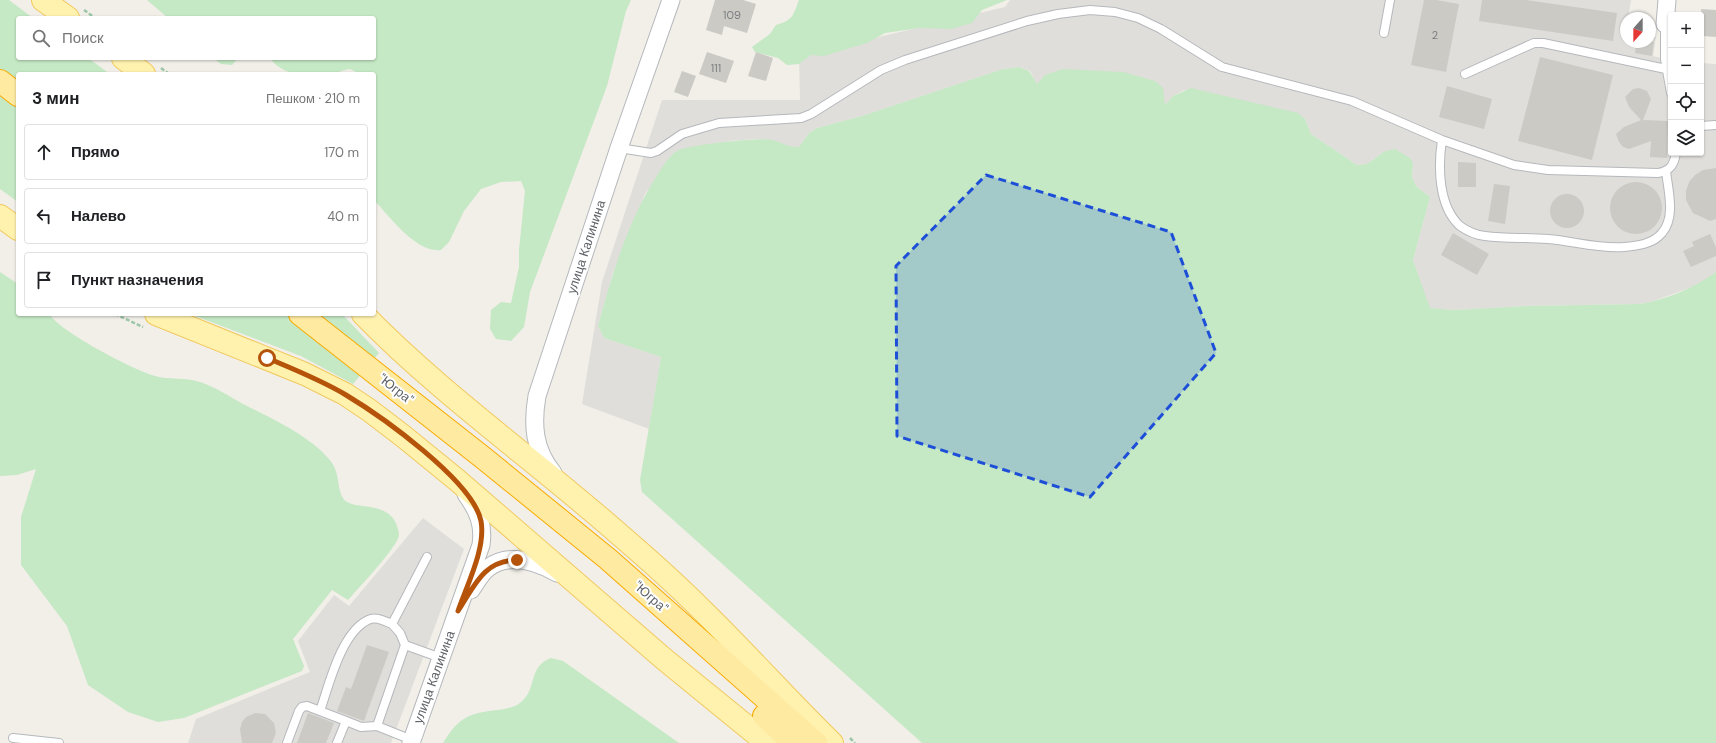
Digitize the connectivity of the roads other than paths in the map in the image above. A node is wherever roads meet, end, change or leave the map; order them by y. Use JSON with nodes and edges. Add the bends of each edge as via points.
{"nodes":[{"id":1,"x":43,"y":0,"type":"edge"},
{"id":2,"x":671,"y":0,"type":"edge"},
{"id":3,"x":1390,"y":0,"type":"edge"},
{"id":4,"x":1667,"y":0,"type":"edge"},
{"id":5,"x":65,"y":16,"type":"edge"},
{"id":6,"x":1665,"y":24,"type":"joint"},
{"id":7,"x":1384,"y":33,"type":"dead end"},
{"id":8,"x":124,"y":60,"type":"edge"},
{"id":9,"x":125,"y":60,"type":"edge"},
{"id":10,"x":1666,"y":69,"type":"junction"},
{"id":11,"x":135,"y":72,"type":"edge"},
{"id":12,"x":141,"y":72,"type":"edge"},
{"id":13,"x":1465,"y":74,"type":"dead end"},
{"id":14,"x":0,"y":81,"type":"edge"},
{"id":15,"x":1669,"y":84,"type":"edge"},
{"id":16,"x":16,"y":93,"type":"edge"},
{"id":17,"x":1716,"y":125,"type":"edge"},
{"id":18,"x":1704,"y":126,"type":"edge"},
{"id":19,"x":1442,"y":140,"type":"junction"},
{"id":20,"x":619,"y":148,"type":"junction"},
{"id":21,"x":1675,"y":156,"type":"edge"},
{"id":22,"x":1666,"y":171,"type":"junction"},
{"id":23,"x":0,"y":215,"type":"edge"},
{"id":24,"x":16,"y":222,"type":"edge"},
{"id":25,"x":16,"y":227,"type":"edge"},
{"id":26,"x":303,"y":316,"type":"edge"},
{"id":27,"x":365,"y":316,"type":"edge"},
{"id":28,"x":152,"y":322,"type":"edge"},
{"id":29,"x":481,"y":456,"type":"junction"},
{"id":30,"x":457,"y":480,"type":"junction"},
{"id":31,"x":568,"y":490,"type":"junction"},
{"id":32,"x":427,"y":557,"type":"dead end"},
{"id":33,"x":580,"y":586,"type":"junction"},
{"id":34,"x":458,"y":611,"type":"junction"},
{"id":35,"x":392,"y":624,"type":"junction"},
{"id":36,"x":405,"y":645,"type":"junction"},
{"id":37,"x":441,"y":658,"type":"junction"},
{"id":38,"x":320,"y":711,"type":"junction"},
{"id":39,"x":346,"y":721,"type":"junction"},
{"id":40,"x":377,"y":726,"type":"junction"},
{"id":41,"x":13,"y":738,"type":"dead end"},
{"id":42,"x":412,"y":741,"type":"edge"},
{"id":43,"x":59,"y":743,"type":"edge"},
{"id":44,"x":287,"y":743,"type":"edge"},
{"id":45,"x":337,"y":743,"type":"edge"},
{"id":46,"x":767,"y":743,"type":"edge"},
{"id":47,"x":793,"y":743,"type":"edge"},
{"id":48,"x":816,"y":743,"type":"edge"},
{"id":49,"x":832,"y":743,"type":"edge"}],
"edges":[{"from":1,"to":5,"type":"main road"},
{"from":2,"to":20,"type":"street","name":"улица Калинина"},
{"from":3,"to":7,"type":"lane"},
{"from":4,"to":6,"type":"street"},
{"from":6,"to":10,"type":"lane"},
{"from":8,"to":11,"type":"main road"},
{"from":9,"to":12,"type":"main road"},
{"from":10,"to":13,"type":"lane","via":[[1534,43]]},
{"from":10,"to":15,"type":"lane"},
{"from":14,"to":16,"type":"highway"},
{"from":17,"to":18,"type":"lane"},
{"from":19,"to":20,"type":"lane","via":[[1352,101],[1222,67],[1161,29],[1138,18],[1115,12],[1090,10],[1027,21],[905,60],[881,70],[801,118],[719,123],[682,134],[651,153]]},
{"from":19,"to":22,"type":"lane","via":[[1529,168],[1658,173]]},
{"from":19,"to":22,"type":"lane","via":[[1442,190],[1448,208],[1461,226],[1472,233],[1484,236],[1547,239],[1605,247],[1653,241],[1662,233],[1670,217]]},
{"from":20,"to":31,"type":"street","name":"улица Калинина","via":[[535,409],[535,433],[539,452]]},
{"from":21,"to":22,"type":"lane","via":[[1672,167]]},
{"from":23,"to":24,"type":"main road"},
{"from":23,"to":25,"type":"main road"},
{"from":26,"to":29,"type":"highway","name":"\"Югра\""},
{"from":27,"to":31,"type":"main road","via":[[422,370]]},
{"from":28,"to":30,"type":"main road","via":[[279,363],[345,394],[403,436]]},
{"from":29,"to":47,"type":"highway","name":"\"Югра\""},
{"from":29,"to":48,"type":"highway","name":"\"Югра\"","via":[[608,559]]},
{"from":30,"to":33,"type":"main road"},
{"from":30,"to":34,"type":"street","via":[[477,509],[482,536]]},
{"from":31,"to":49,"type":"main road","via":[[698,606]]},
{"from":32,"to":35,"type":"lane"},
{"from":33,"to":34,"type":"street","via":[[538,564],[507,560],[488,568],[480,576]]},
{"from":33,"to":46,"type":"main road"},
{"from":34,"to":37,"type":"street","name":"улица Калинина"},
{"from":35,"to":36,"type":"lane","via":[[400,632]]},
{"from":35,"to":38,"type":"lane","via":[[379,618],[368,620],[357,629],[340,654]]},
{"from":36,"to":37,"type":"lane"},
{"from":36,"to":40,"type":"lane"},
{"from":37,"to":42,"type":"street","name":"улица Калинина"},
{"from":38,"to":39,"type":"lane"},
{"from":38,"to":44,"type":"lane","via":[[307,706],[302,707]]},
{"from":39,"to":40,"type":"lane","via":[[361,727]]},
{"from":39,"to":45,"type":"lane"},
{"from":40,"to":42,"type":"lane"},
{"from":41,"to":43,"type":"lane"}]}
